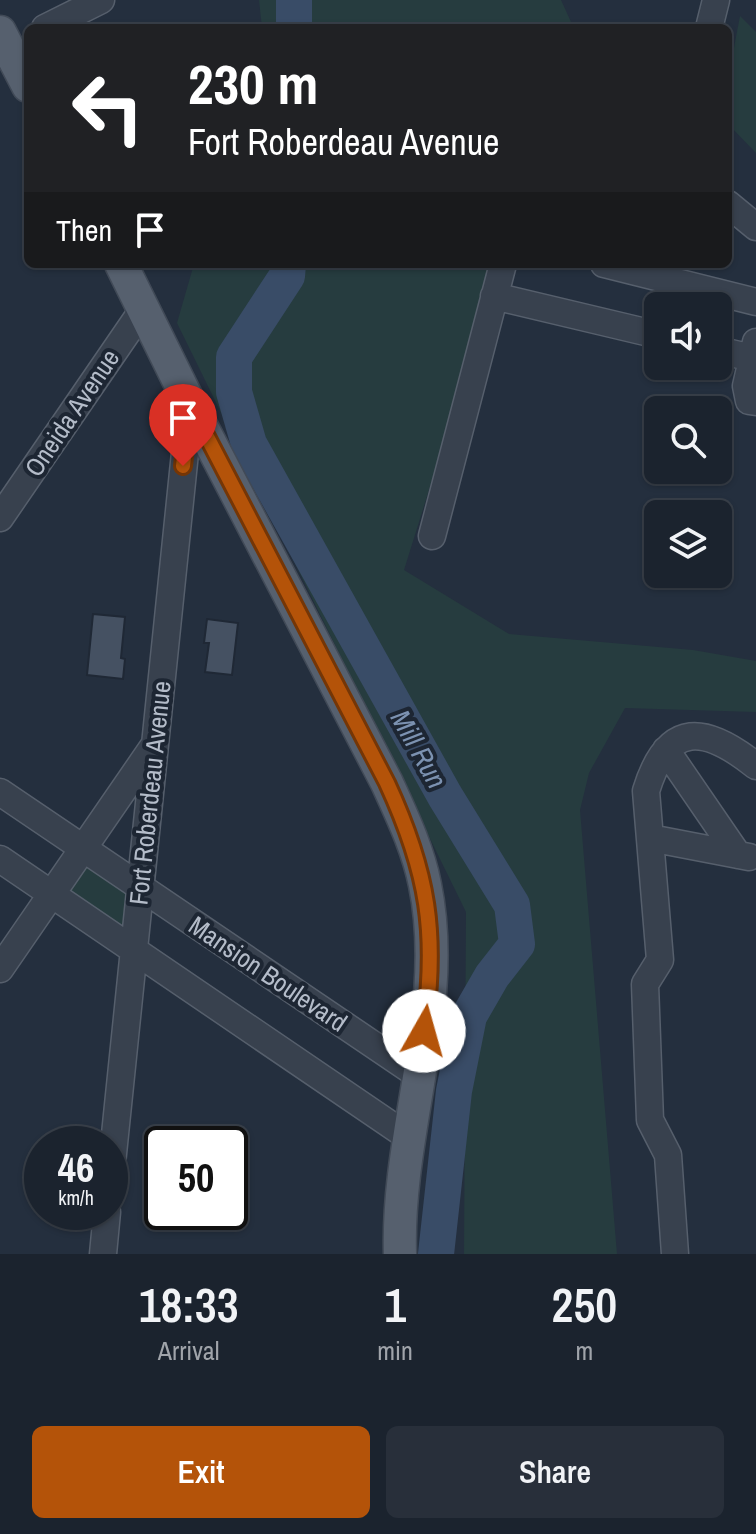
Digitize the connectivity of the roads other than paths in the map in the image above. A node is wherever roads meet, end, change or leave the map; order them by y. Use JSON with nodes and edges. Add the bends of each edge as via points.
{"nodes":[{"id":1,"x":101,"y":0,"type":"edge"},
{"id":2,"x":716,"y":0,"type":"edge"},
{"id":3,"x":53,"y":24,"type":"edge"},
{"id":4,"x":710,"y":24,"type":"edge"},
{"id":5,"x":9,"y":43,"type":"edge"},
{"id":6,"x":24,"y":77,"type":"edge"},
{"id":7,"x":123,"y":268,"type":"edge"},
{"id":8,"x":502,"y":268,"type":"edge"},
{"id":9,"x":620,"y":268,"type":"edge"},
{"id":10,"x":494,"y":296,"type":"junction"},
{"id":11,"x":756,"y":302,"type":"edge"},
{"id":12,"x":144,"y":308,"type":"junction"},
{"id":13,"x":644,"y":332,"type":"edge"},
{"id":14,"x":732,"y":350,"type":"edge"},
{"id":15,"x":754,"y":350,"type":"edge"},
{"id":16,"x":756,"y":402,"type":"edge"},
{"id":17,"x":190,"y":404,"type":"junction"},
{"id":18,"x":0,"y":518,"type":"edge"},
{"id":19,"x":432,"y":536,"type":"dead end"},
{"id":20,"x":155,"y":744,"type":"junction"},
{"id":21,"x":666,"y":750,"type":"junction"},
{"id":22,"x":756,"y":766,"type":"edge"},
{"id":23,"x":0,"y":792,"type":"edge"},
{"id":24,"x":650,"y":838,"type":"junction"},
{"id":25,"x":83,"y":848,"type":"junction"},
{"id":26,"x":747,"y":857,"type":"edge"},
{"id":27,"x":0,"y":859,"type":"edge"},
{"id":28,"x":141,"y":888,"type":"junction"},
{"id":29,"x":51,"y":894,"type":"junction"},
{"id":30,"x":134,"y":951,"type":"junction"},
{"id":31,"x":0,"y":969,"type":"edge"},
{"id":32,"x":418,"y":1075,"type":"junction"},
{"id":33,"x":116,"y":1126,"type":"edge"},
{"id":34,"x":410,"y":1138,"type":"junction"},
{"id":35,"x":105,"y":1230,"type":"edge"},
{"id":36,"x":103,"y":1254,"type":"edge"},
{"id":37,"x":400,"y":1254,"type":"edge"},
{"id":38,"x":675,"y":1254,"type":"edge"}],
"edges":[{"from":1,"to":3,"type":"street"},
{"from":2,"to":4,"type":"street"},
{"from":5,"to":6,"type":"main road"},
{"from":7,"to":12,"type":"main road"},
{"from":8,"to":10,"type":"street"},
{"from":9,"to":11,"type":"street"},
{"from":10,"to":13,"type":"street"},
{"from":10,"to":19,"type":"street"},
{"from":12,"to":17,"type":"main road"},
{"from":12,"to":18,"type":"street","name":"Oneida Avenue"},
{"from":14,"to":15,"type":"street"},
{"from":15,"to":16,"type":"street","via":[[746,386],[749,401]]},
{"from":17,"to":20,"type":"street","name":"Fort Roberdeau Avenue"},
{"from":17,"to":32,"type":"main road","via":[[412,837],[425,886],[432,954]]},
{"from":20,"to":25,"type":"street"},
{"from":20,"to":28,"type":"street","name":"Fort Roberdeau Avenue"},
{"from":21,"to":22,"type":"street","via":[[689,737],[709,736],[729,744]]},
{"from":21,"to":24,"type":"street","via":[[646,791]]},
{"from":21,"to":26,"type":"street"},
{"from":23,"to":25,"type":"street","name":"Mansion Boulevard"},
{"from":24,"to":26,"type":"street"},
{"from":24,"to":38,"type":"street","via":[[660,960],[645,984],[650,1120],[668,1155]]},
{"from":25,"to":28,"type":"street","name":"Mansion Boulevard"},
{"from":25,"to":29,"type":"street"},
{"from":27,"to":29,"type":"street"},
{"from":28,"to":30,"type":"street","name":"Fort Roberdeau Avenue"},
{"from":28,"to":32,"type":"street","name":"Mansion Boulevard"},
{"from":29,"to":30,"type":"street"},
{"from":29,"to":31,"type":"street"},
{"from":30,"to":33,"type":"street","name":"Fort Roberdeau Avenue"},
{"from":30,"to":34,"type":"street"},
{"from":32,"to":34,"type":"main road"},
{"from":34,"to":37,"type":"main road"},
{"from":35,"to":36,"type":"street"}]}
